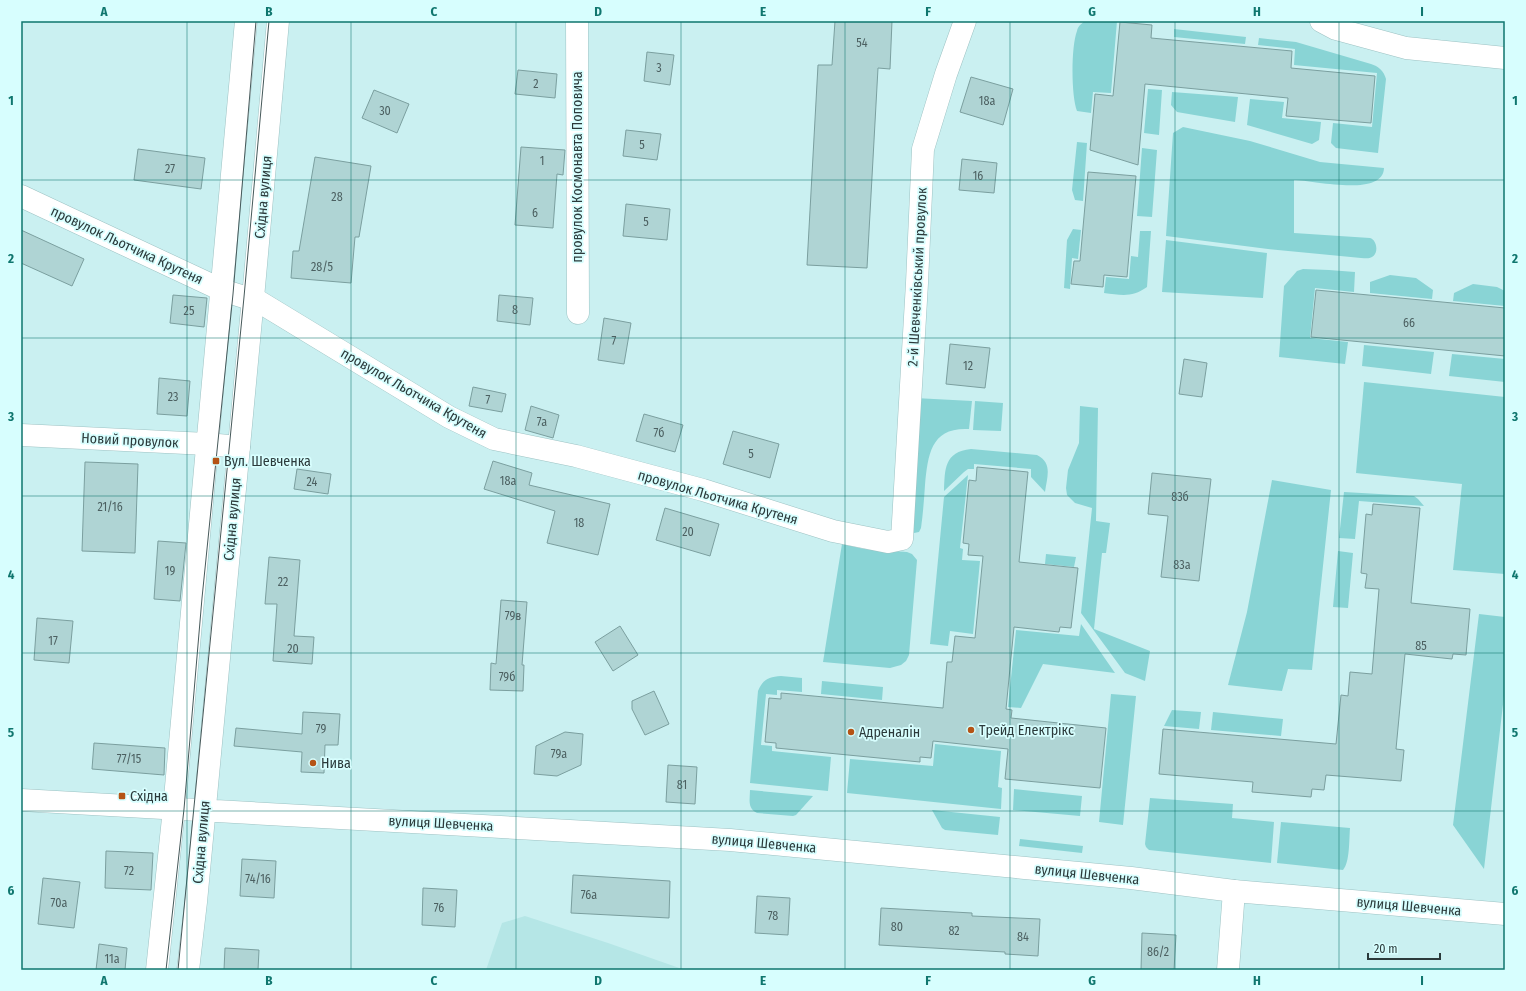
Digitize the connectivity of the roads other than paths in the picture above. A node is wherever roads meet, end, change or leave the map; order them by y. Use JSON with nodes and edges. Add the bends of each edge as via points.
{"nodes":[{"id":1,"x":246,"y":21,"type":"edge"},
{"id":2,"x":278,"y":21,"type":"edge"},
{"id":3,"x":577,"y":21,"type":"edge"},
{"id":4,"x":965,"y":21,"type":"edge"},
{"id":5,"x":1321,"y":21,"type":"edge"},
{"id":6,"x":1505,"y":58,"type":"edge"},
{"id":7,"x":21,"y":196,"type":"edge"},
{"id":8,"x":222,"y":290,"type":"junction"},
{"id":9,"x":254,"y":298,"type":"junction"},
{"id":10,"x":578,"y":313,"type":"dead end"},
{"id":11,"x":21,"y":435,"type":"edge"},
{"id":12,"x":207,"y":444,"type":"junction"},
{"id":13,"x":239,"y":447,"type":"junction"},
{"id":14,"x":902,"y":539,"type":"joint"},
{"id":15,"x":21,"y":800,"type":"edge"},
{"id":16,"x":174,"y":809,"type":"junction"},
{"id":17,"x":204,"y":810,"type":"junction"},
{"id":18,"x":1234,"y":891,"type":"junction"},
{"id":19,"x":1505,"y":914,"type":"edge"},
{"id":20,"x":157,"y":970,"type":"edge"},
{"id":21,"x":188,"y":970,"type":"edge"},
{"id":22,"x":1228,"y":970,"type":"edge"}],
"edges":[{"from":1,"to":8,"type":"street"},
{"from":2,"to":9,"type":"street","name":"Східна вулиця"},
{"from":3,"to":10,"type":"street","name":"провулок Космонавта Поповича"},
{"from":4,"to":14,"type":"street","name":"2-й Шевченківський провулок","via":[[923,149]]},
{"from":5,"to":6,"type":"street","via":[[1336,29],[1406,48]]},
{"from":7,"to":8,"type":"street","name":"провулок Льотчика Крутеня"},
{"from":8,"to":9,"type":"street","name":"провулок Льотчика Крутеня"},
{"from":8,"to":12,"type":"street"},
{"from":9,"to":13,"type":"street","name":"Східна вулиця"},
{"from":9,"to":14,"type":"street","name":"провулок Льотчика Крутеня","via":[[449,417],[494,439],[576,456],[703,490],[833,531],[888,542]]},
{"from":11,"to":12,"type":"street","name":"Новий провулок"},
{"from":12,"to":13,"type":"street","name":"Новий провулок"},
{"from":12,"to":16,"type":"street"},
{"from":13,"to":17,"type":"street","name":"Східна вулиця"},
{"from":15,"to":16,"type":"street","name":"вулиця Шевченка"},
{"from":16,"to":17,"type":"street","name":"вулиця Шевченка"},
{"from":16,"to":20,"type":"street"},
{"from":17,"to":18,"type":"street","name":"вулиця Шевченка","via":[[730,840],[1131,878]]},
{"from":17,"to":21,"type":"street","name":"Східна вулиця"},
{"from":18,"to":19,"type":"street","name":"вулиця Шевченка"},
{"from":18,"to":22,"type":"street"}]}
